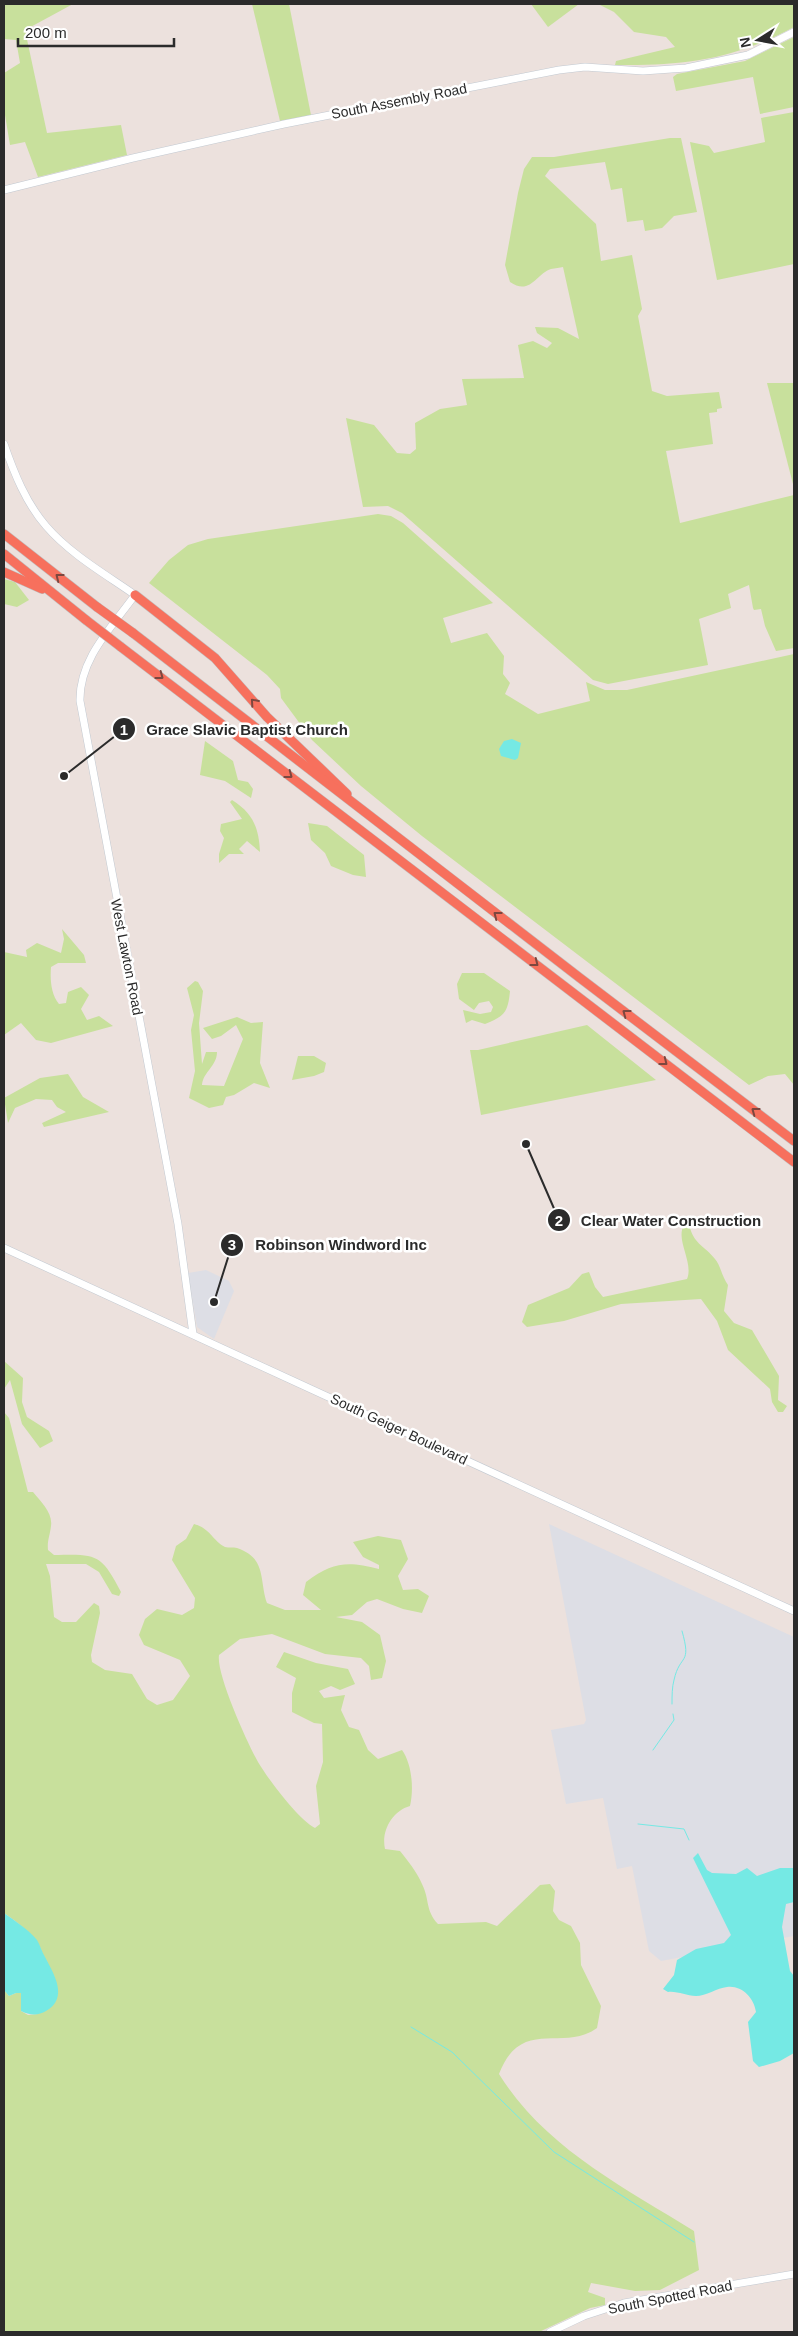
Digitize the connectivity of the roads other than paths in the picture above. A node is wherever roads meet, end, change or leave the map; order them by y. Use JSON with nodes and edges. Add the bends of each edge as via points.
{"nodes":[{"id":1,"x":794,"y":32,"type":"edge"},
{"id":2,"x":4,"y":190,"type":"edge"},
{"id":3,"x":4,"y":444,"type":"edge"},
{"id":4,"x":4,"y":534,"type":"edge"},
{"id":5,"x":4,"y":554,"type":"edge"},
{"id":6,"x":4,"y":572,"type":"edge"},
{"id":7,"x":53,"y":593,"type":"junction"},
{"id":8,"x":135,"y":595,"type":"junction"},
{"id":9,"x":362,"y":811,"type":"junction"},
{"id":10,"x":794,"y":1141,"type":"edge"},
{"id":11,"x":794,"y":1162,"type":"edge"},
{"id":12,"x":4,"y":1248,"type":"edge"},
{"id":13,"x":193,"y":1334,"type":"junction"},
{"id":14,"x":794,"y":1611,"type":"edge"},
{"id":15,"x":794,"y":2274,"type":"edge"},
{"id":16,"x":550,"y":2332,"type":"edge"}],
"edges":[{"from":1,"to":2,"type":"street","name":"South Assembly Road","via":[[763,48],[723,62],[663,71],[604,67],[559,70],[284,124]]},
{"from":3,"to":8,"type":"street","via":[[23,490],[45,525],[74,551]]},
{"from":9,"to":4,"type":"highway","one_way":true,"bridge":true},
{"from":5,"to":7,"type":"highway"},
{"from":6,"to":7,"type":"highway"},
{"from":7,"to":11,"type":"highway","one_way":true,"bridge":true},
{"from":9,"to":8,"type":"highway","one_way":true,"via":[[267,717],[215,658]]},
{"from":8,"to":13,"type":"street","name":"West Lawton Road","via":[[90,658],[82,677],[80,701],[178,1224]]},
{"from":10,"to":9,"type":"highway","one_way":true},
{"from":12,"to":13,"type":"street","name":"South Geiger Boulevard"},
{"from":13,"to":14,"type":"street","name":"South Geiger Boulevard"},
{"from":15,"to":16,"type":"street","name":"South Spotted Road","via":[[624,2303]]}]}
